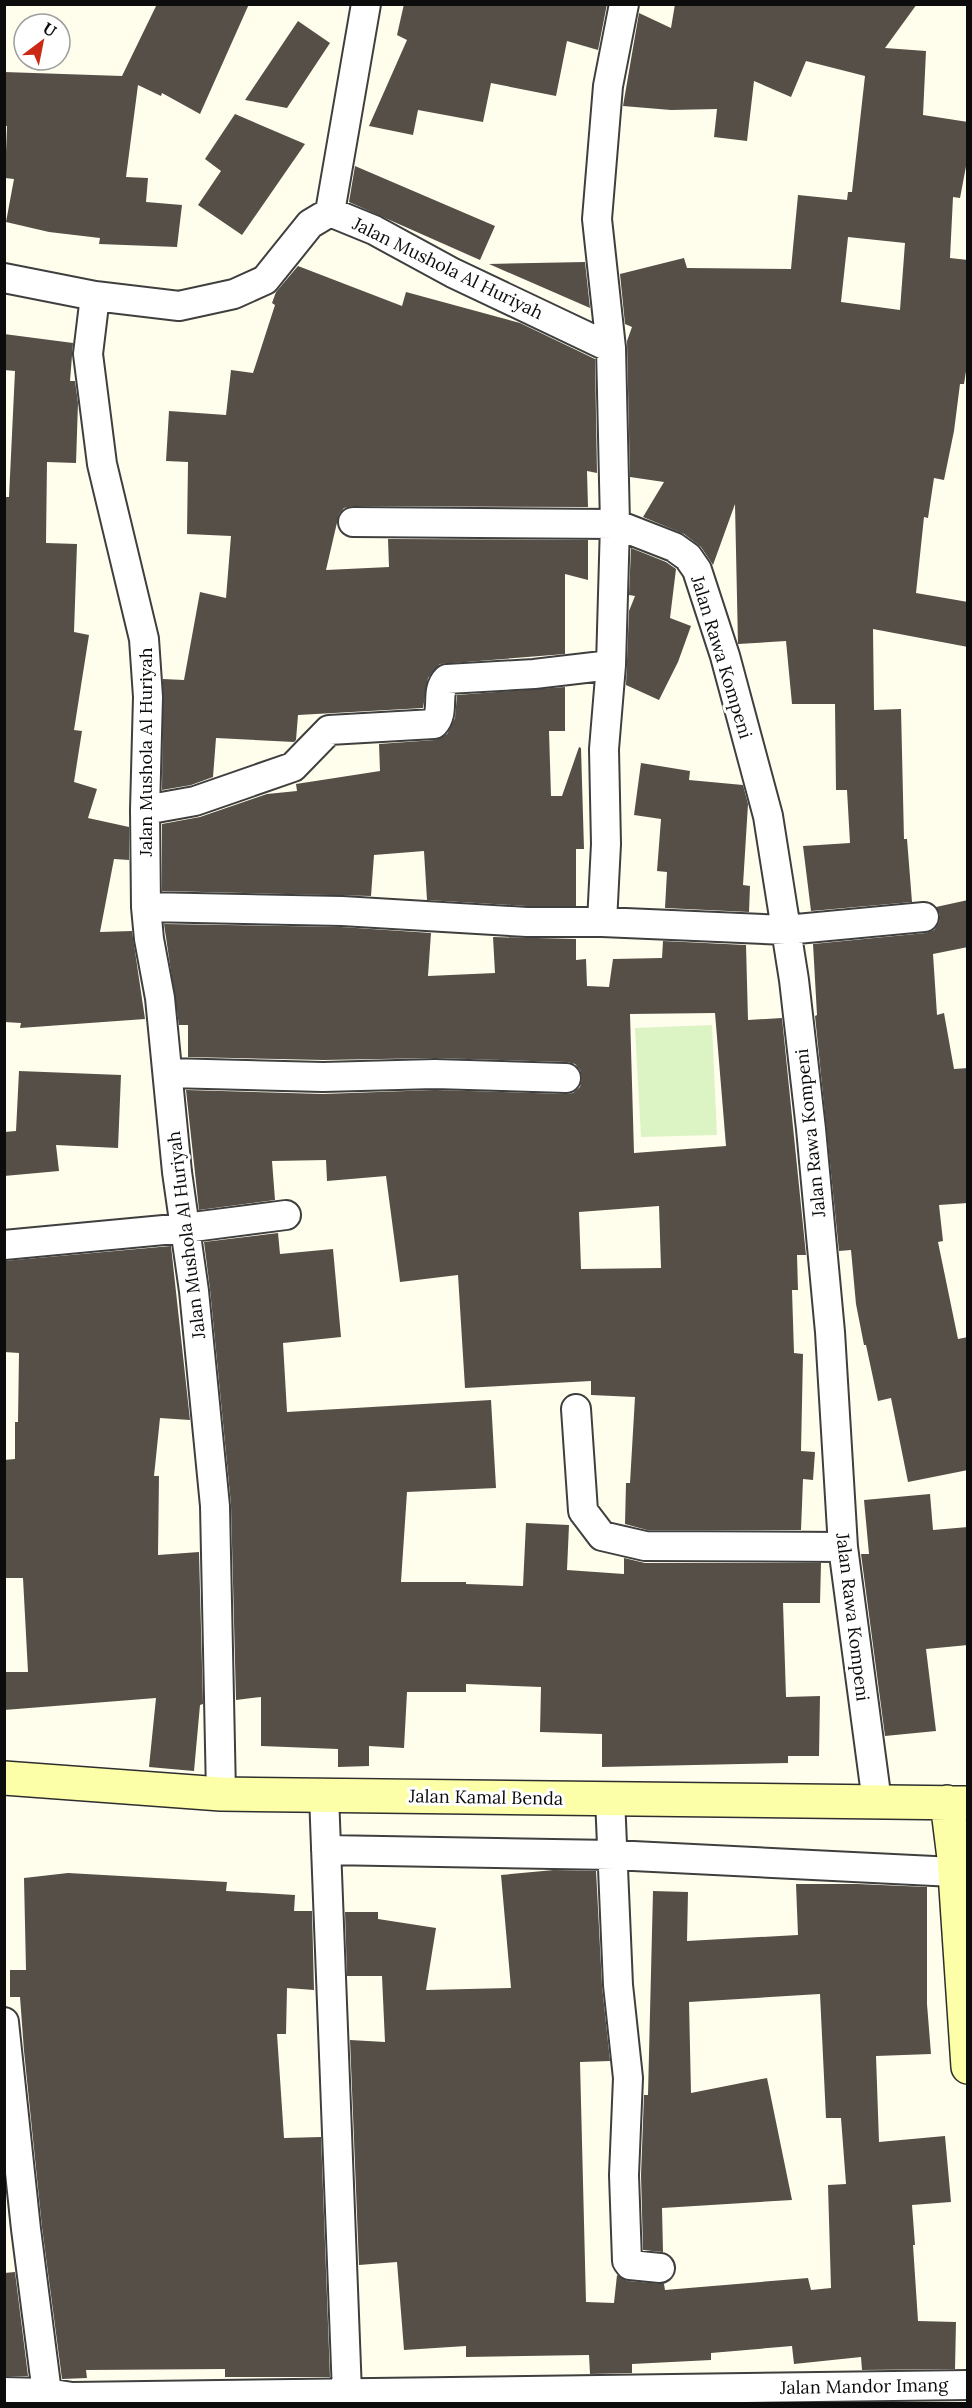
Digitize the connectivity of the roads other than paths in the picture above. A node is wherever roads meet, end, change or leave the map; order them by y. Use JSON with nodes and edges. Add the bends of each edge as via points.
{"nodes":[{"id":1,"x":366,"y":4,"type":"edge"},
{"id":2,"x":624,"y":4,"type":"edge"},
{"id":3,"x":330,"y":212,"type":"junction"},
{"id":4,"x":4,"y":278,"type":"edge"},
{"id":5,"x":95,"y":296,"type":"junction"},
{"id":6,"x":611,"y":348,"type":"junction"},
{"id":7,"x":353,"y":522,"type":"dead end"},
{"id":8,"x":615,"y":524,"type":"junction"},
{"id":9,"x":611,"y":665,"type":"junction"},
{"id":10,"x":145,"y":810,"type":"junction"},
{"id":11,"x":146,"y":907,"type":"junction"},
{"id":12,"x":924,"y":917,"type":"dead end"},
{"id":13,"x":602,"y":922,"type":"junction"},
{"id":14,"x":786,"y":930,"type":"junction"},
{"id":15,"x":168,"y":1073,"type":"junction"},
{"id":16,"x":567,"y":1078,"type":"dead end"},
{"id":17,"x":286,"y":1215,"type":"dead end"},
{"id":18,"x":185,"y":1228,"type":"junction"},
{"id":19,"x":4,"y":1245,"type":"edge"},
{"id":20,"x":576,"y":1409,"type":"dead end"},
{"id":21,"x":843,"y":1547,"type":"junction"},
{"id":22,"x":4,"y":1778,"type":"edge"},
{"id":23,"x":221,"y":1794,"type":"junction"},
{"id":24,"x":877,"y":1802,"type":"junction"},
{"id":25,"x":954,"y":1808,"type":"edge"},
{"id":26,"x":325,"y":1825,"type":"junction"},
{"id":27,"x":612,"y":1828,"type":"junction"},
{"id":28,"x":954,"y":1865,"type":"junction"},
{"id":29,"x":4,"y":2022,"type":"edge"},
{"id":30,"x":968,"y":2067,"type":"edge"},
{"id":31,"x":660,"y":2268,"type":"dead end"},
{"id":32,"x":968,"y":2385,"type":"edge"},
{"id":33,"x":4,"y":2392,"type":"edge"},
{"id":34,"x":362,"y":2397,"type":"edge"},
{"id":35,"x":64,"y":2398,"type":"edge"}],
"edges":[{"from":1,"to":3,"type":"street"},
{"from":2,"to":6,"type":"street","via":[[608,86],[597,219]]},
{"from":3,"to":5,"type":"street","name":"Jalan Mushola Al Huriyah","via":[[310,224],[265,280],[234,294],[178,306]]},
{"from":3,"to":6,"type":"street","name":"Jalan Mushola Al Huriyah"},
{"from":4,"to":5,"type":"street"},
{"from":5,"to":10,"type":"street","name":"Jalan Mushola Al Huriyah","via":[[88,354],[102,464],[144,639],[148,697]]},
{"from":6,"to":8,"type":"street"},
{"from":7,"to":8,"type":"street","name":"Jalan Rawa Kompeni"},
{"from":8,"to":9,"type":"street"},
{"from":8,"to":14,"type":"street","name":"Jalan Rawa Kompeni","via":[[674,547],[697,570],[725,656],[768,816]]},
{"from":9,"to":10,"type":"street","via":[[447,680],[441,688],[440,715],[434,724],[329,730],[293,767],[195,801]]},
{"from":9,"to":13,"type":"street","via":[[604,749],[606,844]]},
{"from":10,"to":11,"type":"street","name":"Jalan Mushola Al Huriyah"},
{"from":11,"to":13,"type":"street"},
{"from":11,"to":15,"type":"street","name":"Jalan Mushola Al Huriyah"},
{"from":12,"to":14,"type":"street"},
{"from":13,"to":14,"type":"street"},
{"from":14,"to":21,"type":"street","name":"Jalan Rawa Kompeni","via":[[811,1129],[830,1332]]},
{"from":15,"to":16,"type":"street"},
{"from":15,"to":18,"type":"street","name":"Jalan Mushola Al Huriyah"},
{"from":17,"to":18,"type":"street"},
{"from":18,"to":19,"type":"street"},
{"from":18,"to":23,"type":"street","name":"Jalan Mushola Al Huriyah","via":[[215,1506]]},
{"from":20,"to":21,"type":"street","via":[[583,1511],[602,1536],[645,1546]]},
{"from":21,"to":24,"type":"street","name":"Jalan Rawa Kompeni"},
{"from":22,"to":23,"type":"main road","name":"Jalan Kamal Benda"},
{"from":23,"to":26,"type":"main road","name":"Jalan Kamal Benda"},
{"from":24,"to":25,"type":"main road","name":"Jalan Kamal Benda"},
{"from":24,"to":27,"type":"main road","name":"Jalan Kamal Benda"},
{"from":25,"to":28,"type":"main road"},
{"from":26,"to":27,"type":"main road","name":"Jalan Kamal Benda"},
{"from":26,"to":27,"type":"street"},
{"from":26,"to":34,"type":"street"},
{"from":27,"to":28,"type":"street"},
{"from":27,"to":31,"type":"street","via":[[618,1984],[628,2078],[624,2175],[627,2261],[630,2265]]},
{"from":28,"to":30,"type":"main road"},
{"from":29,"to":35,"type":"street","via":[[26,2229]]},
{"from":32,"to":34,"type":"street","name":"Jalan Mandor Imang"},
{"from":33,"to":35,"type":"street","name":"Jalan Mandor Imang"},
{"from":34,"to":35,"type":"street","name":"Jalan Mandor Imang"}]}
